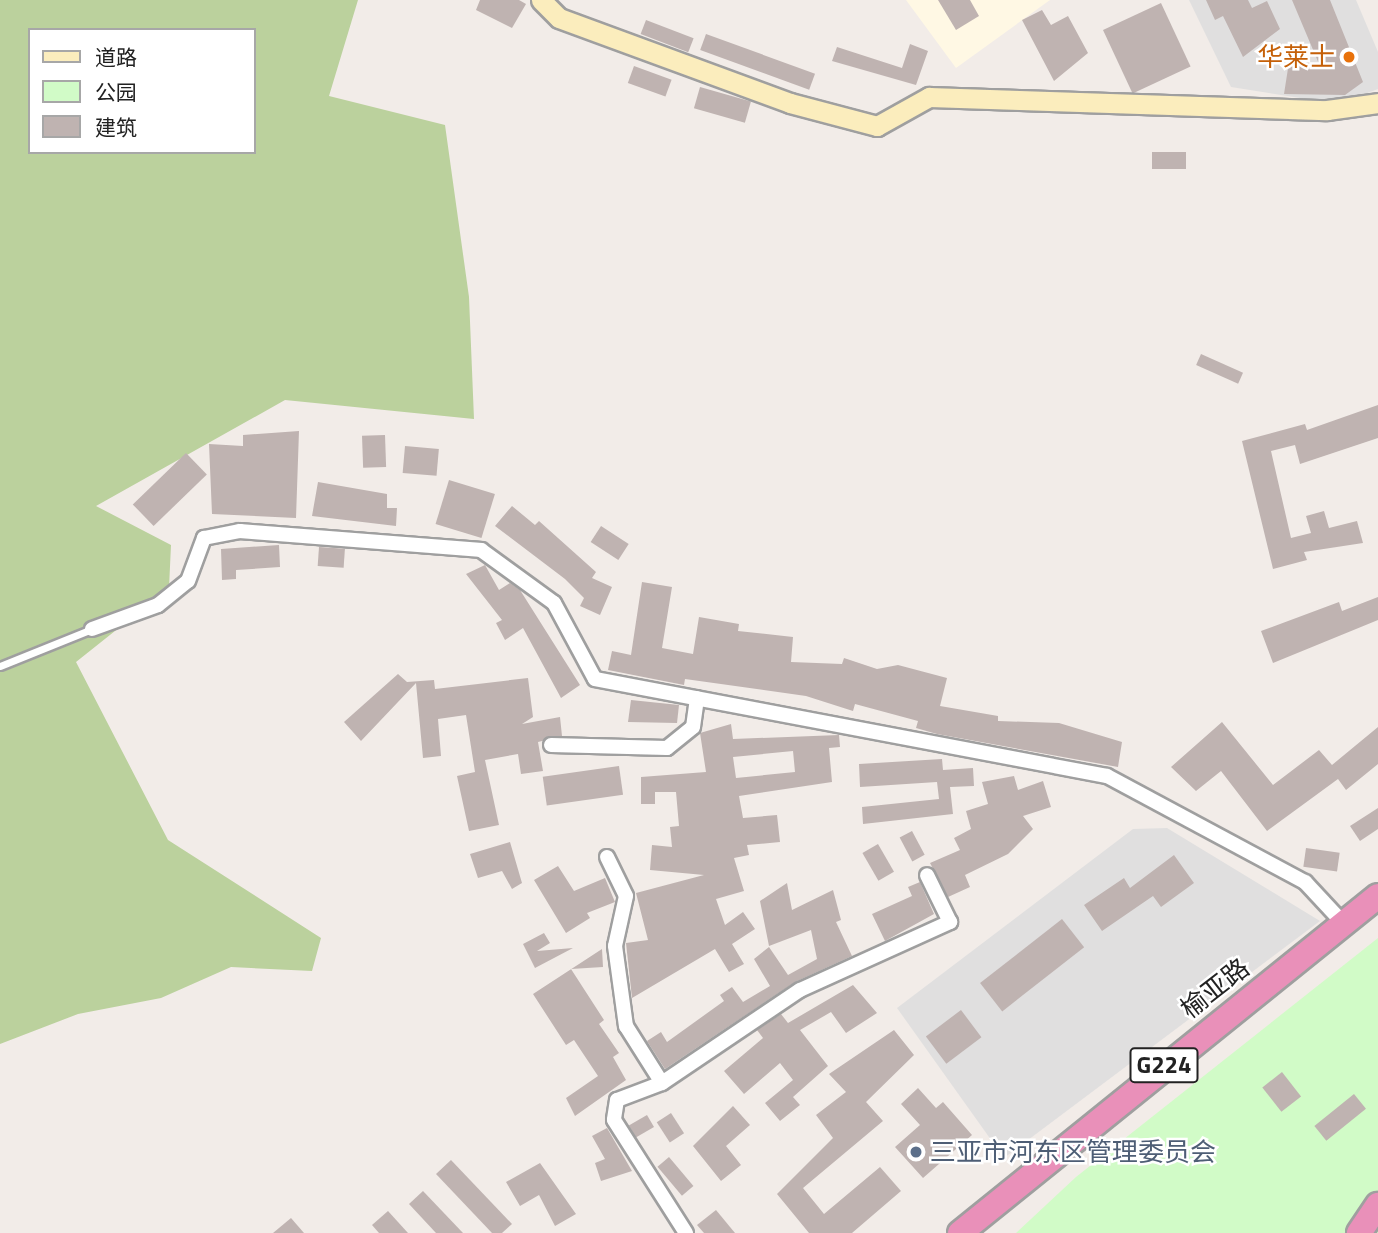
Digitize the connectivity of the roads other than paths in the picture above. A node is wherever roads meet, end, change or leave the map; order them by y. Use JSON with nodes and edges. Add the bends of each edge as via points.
{"nodes":[{"id":1,"x":541,"y":0,"type":"edge"},
{"id":2,"x":1378,"y":103,"type":"edge"},
{"id":3,"x":92,"y":629,"type":"joint"},
{"id":4,"x":0,"y":666,"type":"edge"},
{"id":5,"x":696,"y":698,"type":"junction"},
{"id":6,"x":551,"y":746,"type":"dead end"},
{"id":7,"x":607,"y":857,"type":"dead end"},
{"id":8,"x":926,"y":875,"type":"dead end"},
{"id":9,"x":1378,"y":896,"type":"edge"},
{"id":10,"x":1344,"y":924,"type":"junction"},
{"id":11,"x":662,"y":1083,"type":"junction"},
{"id":12,"x":1378,"y":1205,"type":"edge"},
{"id":13,"x":686,"y":1233,"type":"edge"},
{"id":14,"x":960,"y":1233,"type":"edge"},
{"id":15,"x":1359,"y":1233,"type":"edge"}],
"edges":[{"from":1,"to":2,"type":"street","via":[[559,18],[790,103],[877,126],[929,97],[1327,110]]},
{"from":3,"to":4,"type":"lane"},
{"from":3,"to":5,"type":"street","via":[[158,605],[188,581],[204,538],[240,531],[481,550],[554,603],[595,679]]},
{"from":5,"to":6,"type":"street","via":[[693,727],[667,748]]},
{"from":5,"to":10,"type":"street","via":[[1107,776],[1305,881]]},
{"from":7,"to":11,"type":"street","via":[[626,896],[615,946],[626,1026]]},
{"from":8,"to":11,"type":"street","via":[[950,922],[800,990]]},
{"from":9,"to":10,"type":"highway","name":"榆亚路","number":"G224"},
{"from":10,"to":14,"type":"highway","name":"榆亚路","number":"G224"},
{"from":11,"to":13,"type":"street","via":[[617,1100],[614,1120]]},
{"from":12,"to":15,"type":"highway"}]}
